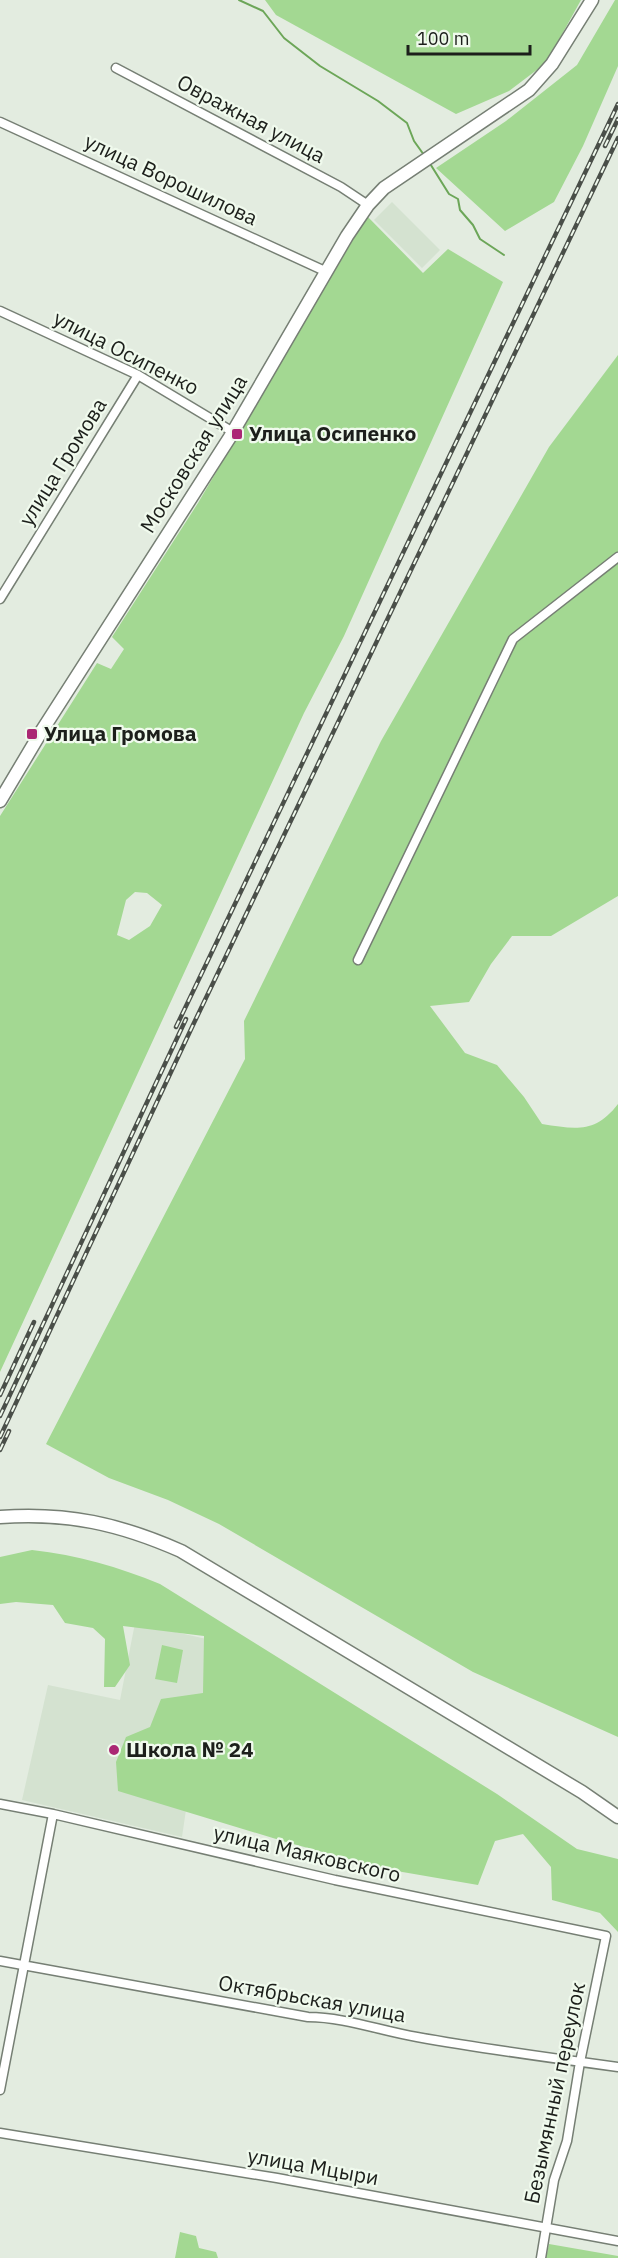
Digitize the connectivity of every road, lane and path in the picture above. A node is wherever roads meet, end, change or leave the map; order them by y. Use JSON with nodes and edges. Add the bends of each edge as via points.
{"nodes":[{"id":1,"x":592,"y":0,"type":"edge"},
{"id":2,"x":116,"y":68,"type":"dead end"},
{"id":3,"x":0,"y":122,"type":"edge"},
{"id":4,"x":368,"y":205,"type":"junction"},
{"id":5,"x":327,"y":272,"type":"junction"},
{"id":6,"x":0,"y":311,"type":"edge"},
{"id":7,"x":138,"y":375,"type":"junction"},
{"id":8,"x":233,"y":432,"type":"junction"},
{"id":9,"x":618,"y":557,"type":"edge"},
{"id":10,"x":0,"y":599,"type":"edge"},
{"id":11,"x":0,"y":801,"type":"edge"},
{"id":12,"x":358,"y":960,"type":"dead end"},
{"id":13,"x":0,"y":1517,"type":"edge"},
{"id":14,"x":0,"y":1804,"type":"edge"},
{"id":15,"x":53,"y":1814,"type":"junction"},
{"id":16,"x":618,"y":1817,"type":"edge"},
{"id":17,"x":606,"y":1935,"type":"joint"},
{"id":18,"x":0,"y":1961,"type":"edge"},
{"id":19,"x":24,"y":1965,"type":"junction"},
{"id":20,"x":580,"y":2062,"type":"junction"},
{"id":21,"x":618,"y":2067,"type":"edge"},
{"id":22,"x":0,"y":2090,"type":"edge"},
{"id":23,"x":0,"y":2133,"type":"edge"},
{"id":24,"x":547,"y":2227,"type":"junction"},
{"id":25,"x":618,"y":2241,"type":"edge"},
{"id":26,"x":541,"y":2258,"type":"edge"}],
"edges":[{"from":1,"to":4,"type":"street","name":"Московская улица","via":[[552,64],[529,90],[412,167]]},
{"from":2,"to":4,"type":"street","name":"Овражная улица"},
{"from":3,"to":5,"type":"street","name":"улица Ворошилова"},
{"from":4,"to":5,"type":"street","name":"Московская улица"},
{"from":5,"to":8,"type":"street","name":"Московская улица"},
{"from":6,"to":7,"type":"street","name":"улица Осипенко"},
{"from":7,"to":8,"type":"street","name":"улица Осипенко"},
{"from":7,"to":10,"type":"street","name":"улица Громова"},
{"from":8,"to":11,"type":"street","name":"Московская улица"},
{"from":9,"to":12,"type":"street","via":[[513,639]]},
{"from":13,"to":16,"type":"street","via":[[46,1515],[107,1524],[144,1534],[181,1551]]},
{"from":14,"to":15,"type":"street","name":"улица Маяковского"},
{"from":15,"to":17,"type":"street","name":"улица Маяковского","via":[[335,1880]]},
{"from":15,"to":19,"type":"street"},
{"from":17,"to":20,"type":"street","name":"Безымянный переулок"},
{"from":18,"to":19,"type":"street","name":"Октябрьская улица"},
{"from":19,"to":20,"type":"street","name":"Октябрьская улица","via":[[493,2051]]},
{"from":19,"to":22,"type":"street"},
{"from":20,"to":21,"type":"street","name":"Октябрьская улица"},
{"from":20,"to":24,"type":"street","name":"Безымянный переулок"},
{"from":23,"to":24,"type":"street","name":"улица Мцыри"},
{"from":24,"to":25,"type":"street","name":"улица Мцыри"},
{"from":24,"to":26,"type":"street","name":"Безымянный переулок"}]}
